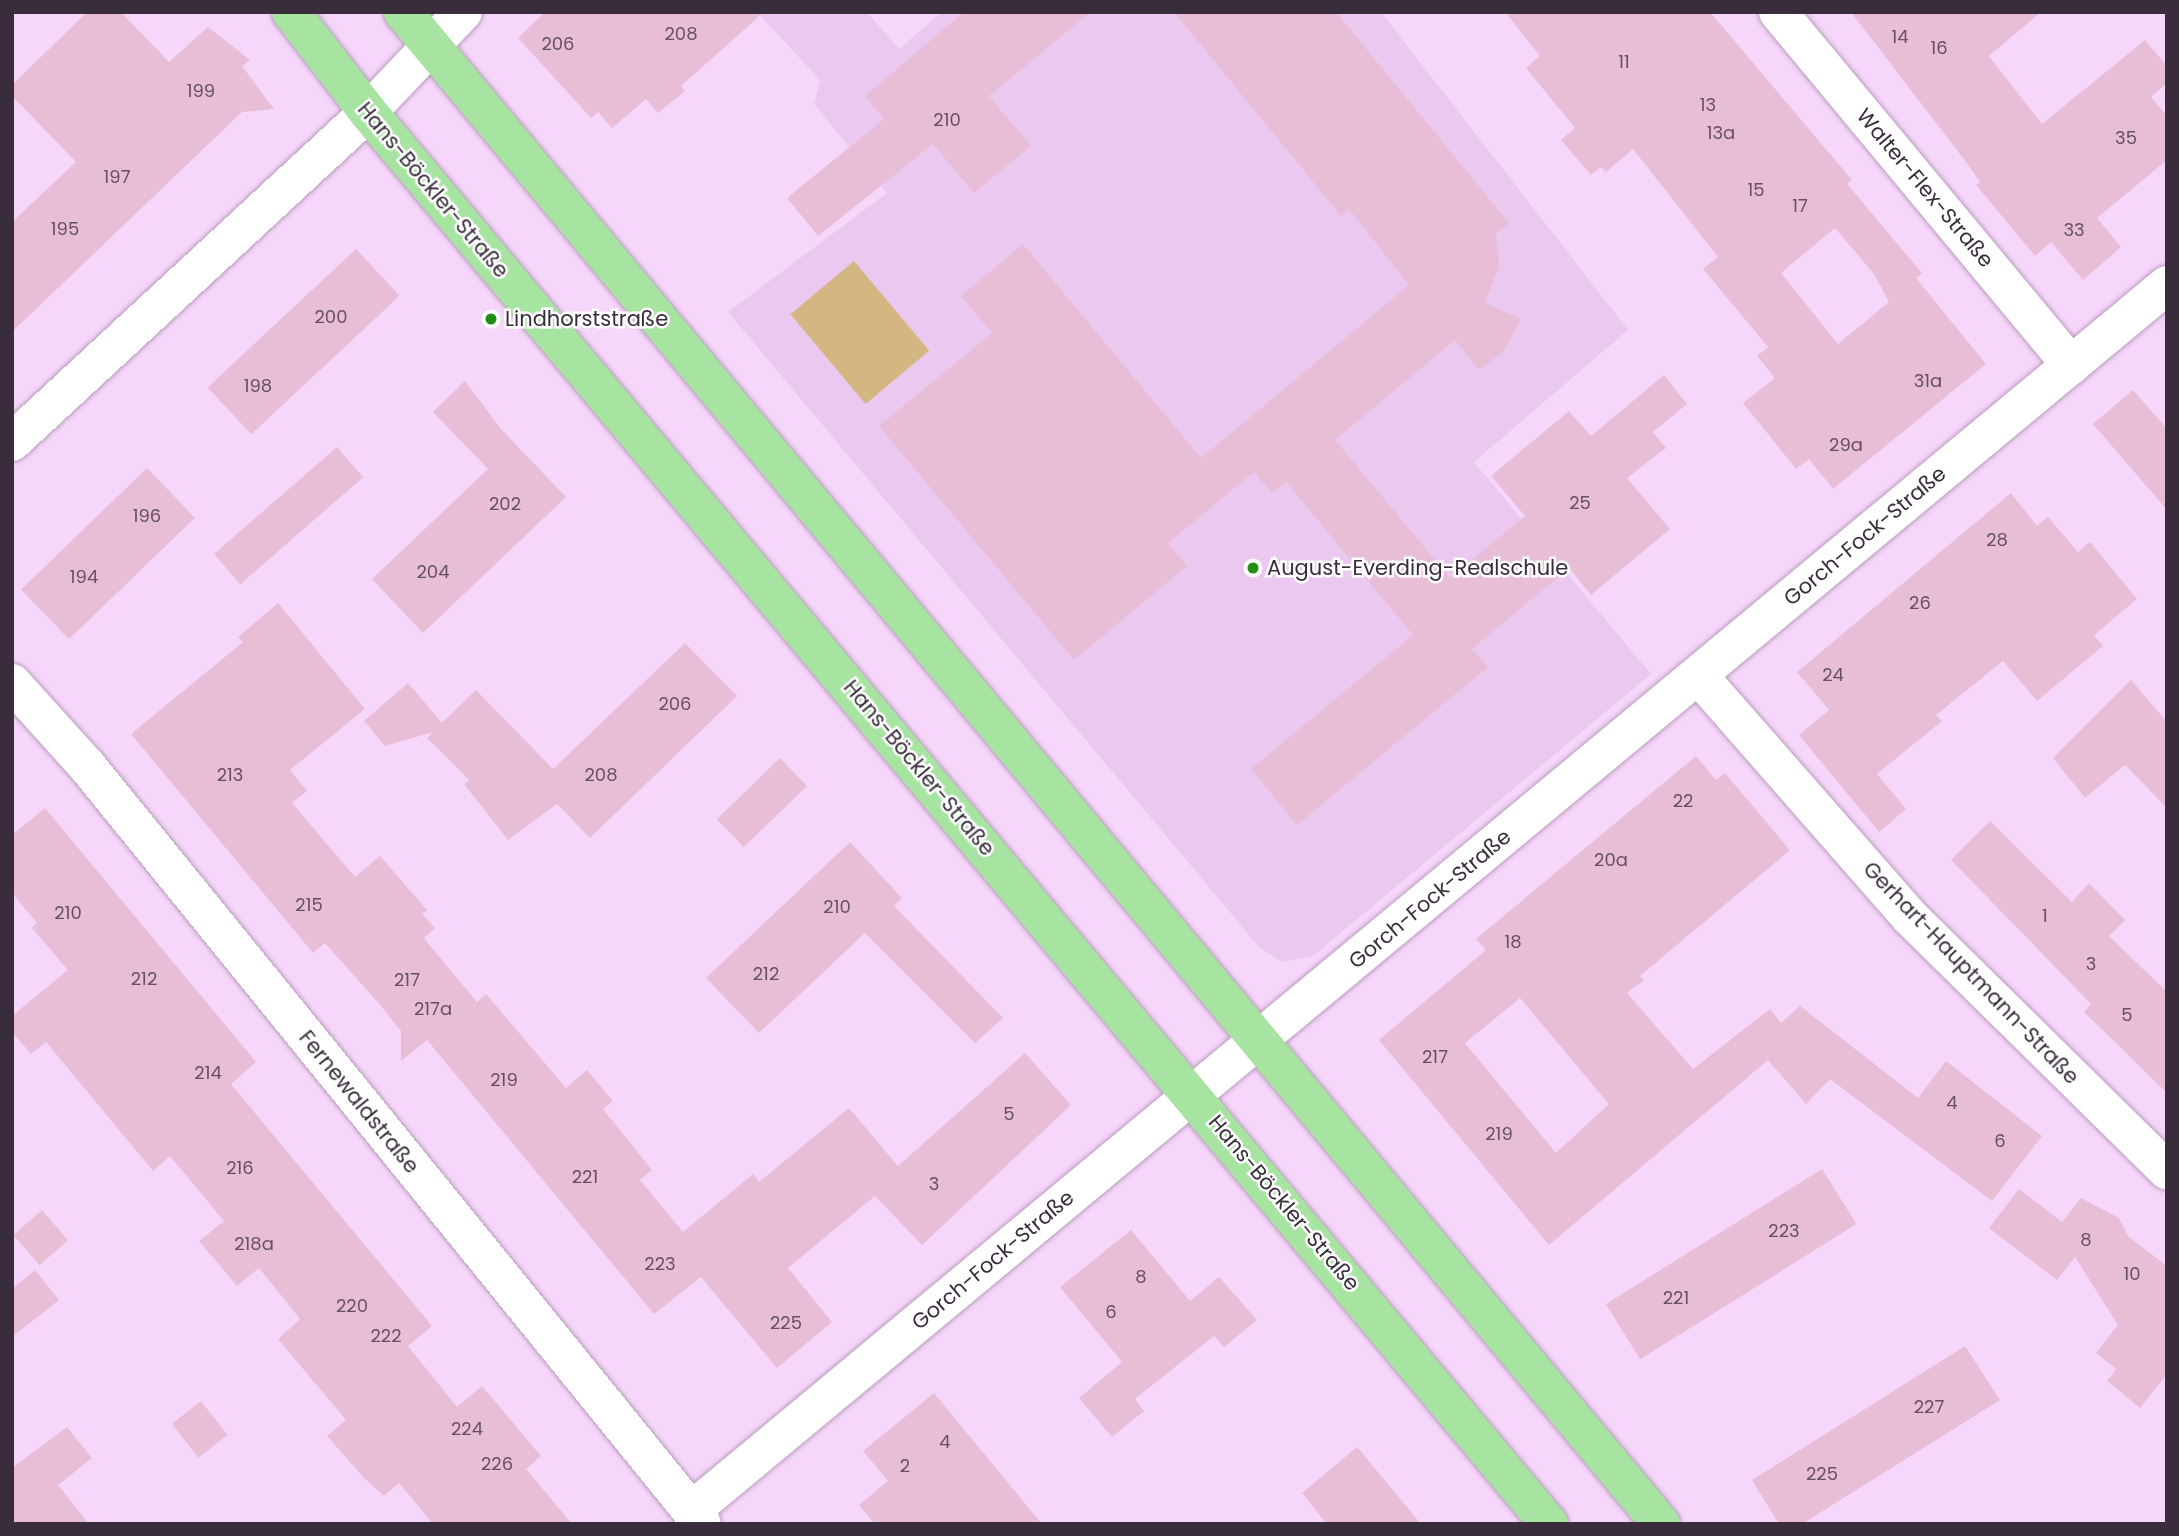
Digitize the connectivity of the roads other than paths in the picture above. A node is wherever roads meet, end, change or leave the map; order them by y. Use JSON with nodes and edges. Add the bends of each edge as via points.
{"nodes":[{"id":1,"x":290,"y":12,"type":"edge"},
{"id":2,"x":404,"y":12,"type":"edge"},
{"id":3,"x":464,"y":12,"type":"edge"},
{"id":4,"x":1778,"y":12,"type":"edge"},
{"id":5,"x":431,"y":45,"type":"junction"},
{"id":6,"x":368,"y":112,"type":"junction"},
{"id":7,"x":2167,"y":285,"type":"edge"},
{"id":8,"x":2071,"y":365,"type":"junction"},
{"id":9,"x":12,"y":442,"type":"edge"},
{"id":10,"x":1698,"y":675,"type":"junction"},
{"id":11,"x":12,"y":682,"type":"edge"},
{"id":12,"x":1261,"y":1042,"type":"junction"},
{"id":13,"x":1194,"y":1094,"type":"junction"},
{"id":14,"x":2167,"y":1170,"type":"edge"},
{"id":15,"x":697,"y":1517,"type":"edge"},
{"id":16,"x":1549,"y":1524,"type":"edge"},
{"id":17,"x":1661,"y":1524,"type":"edge"}],
"edges":[{"from":1,"to":6,"type":"main road","name":"Hans-Böckler-Straße"},
{"from":2,"to":5,"type":"main road"},
{"from":3,"to":5,"type":"street"},
{"from":4,"to":8,"type":"street","name":"Walter-Flex-Straße"},
{"from":5,"to":6,"type":"street"},
{"from":5,"to":12,"type":"main road"},
{"from":6,"to":9,"type":"street"},
{"from":6,"to":13,"type":"main road","name":"Hans-Böckler-Straße"},
{"from":7,"to":8,"type":"street","name":"Gorch-Fock-Straße"},
{"from":8,"to":10,"type":"street","name":"Gorch-Fock-Straße"},
{"from":10,"to":12,"type":"street","name":"Gorch-Fock-Straße"},
{"from":10,"to":14,"type":"street","name":"Gerhart-Hauptmann-Straße","via":[[1910,917]]},
{"from":11,"to":15,"type":"street","name":"Fernewaldstraße","via":[[87,766]]},
{"from":12,"to":13,"type":"street","name":"Gorch-Fock-Straße"},
{"from":12,"to":17,"type":"main road"},
{"from":13,"to":15,"type":"street","name":"Gorch-Fock-Straße"},
{"from":13,"to":16,"type":"main road","name":"Hans-Böckler-Straße"}]}
